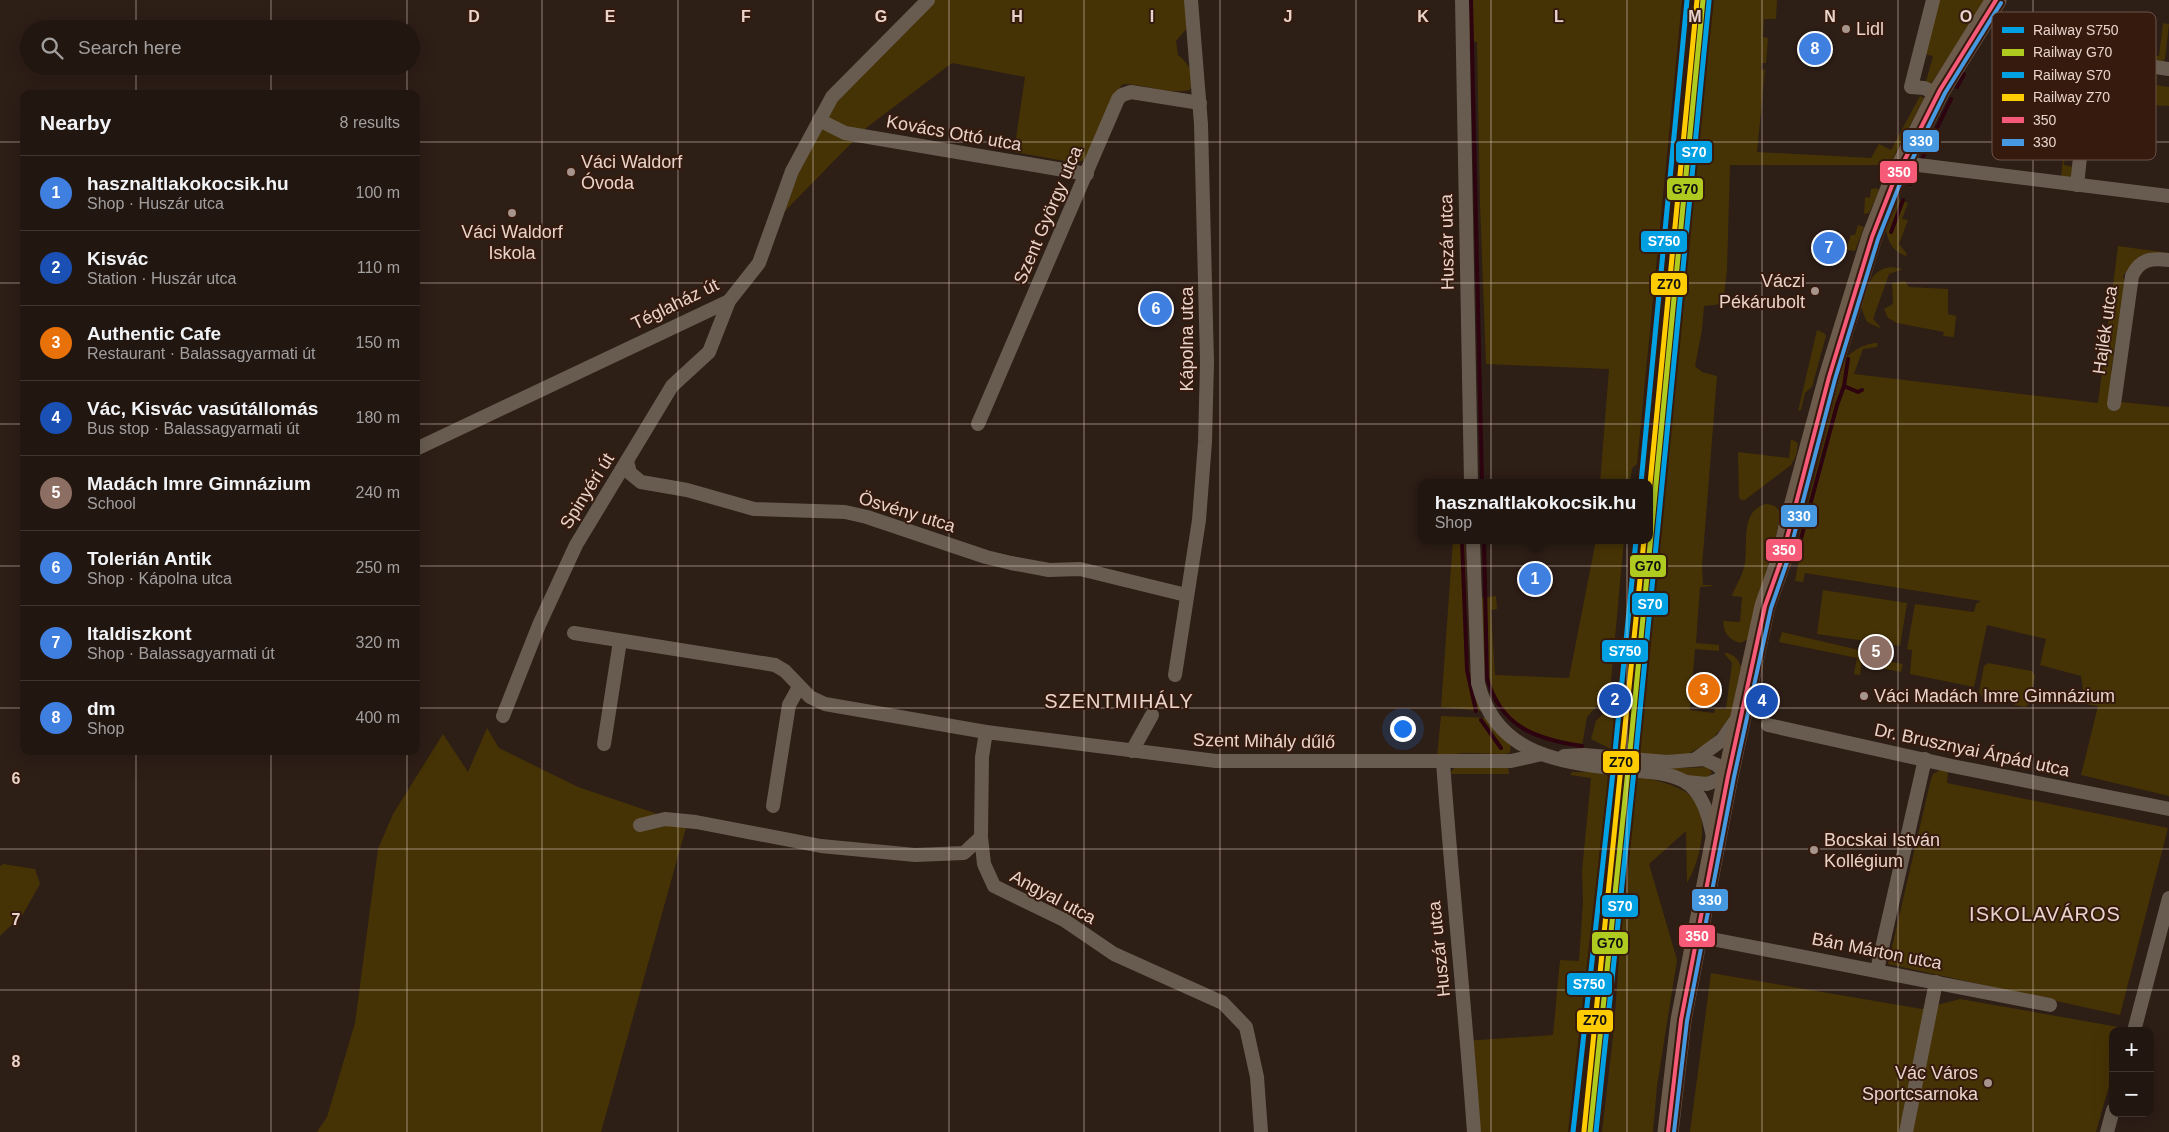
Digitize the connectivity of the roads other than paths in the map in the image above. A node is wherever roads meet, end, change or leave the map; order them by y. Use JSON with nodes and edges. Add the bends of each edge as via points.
{"nodes":[{"id":1,"x":928,"y":0,"type":"edge"},
{"id":2,"x":1191,"y":0,"type":"edge"},
{"id":3,"x":1462,"y":0,"type":"edge"},
{"id":4,"x":1933,"y":0,"type":"edge"},
{"id":5,"x":1996,"y":0,"type":"edge"},
{"id":6,"x":2156,"y":66,"type":"edge"},
{"id":7,"x":2169,"y":68,"type":"edge"},
{"id":8,"x":1938,"y":94,"type":"junction"},
{"id":9,"x":1200,"y":103,"type":"junction"},
{"id":10,"x":819,"y":120,"type":"junction"},
{"id":11,"x":2080,"y":160,"type":"edge"},
{"id":12,"x":1902,"y":163,"type":"junction"},
{"id":13,"x":1087,"y":174,"type":"junction"},
{"id":14,"x":2077,"y":185,"type":"junction"},
{"id":15,"x":2169,"y":196,"type":"edge"},
{"id":16,"x":2169,"y":260,"type":"edge"},
{"id":17,"x":729,"y":301,"type":"junction"},
{"id":18,"x":2114,"y":404,"type":"dead end"},
{"id":19,"x":978,"y":424,"type":"dead end"},
{"id":20,"x":420,"y":447,"type":"edge"},
{"id":21,"x":627,"y":461,"type":"junction"},
{"id":22,"x":1471,"y":479,"type":"edge"},
{"id":23,"x":1473,"y":544,"type":"edge"},
{"id":24,"x":1186,"y":595,"type":"junction"},
{"id":25,"x":574,"y":633,"type":"dead end"},
{"id":26,"x":620,"y":641,"type":"junction"},
{"id":27,"x":1175,"y":675,"type":"dead end"},
{"id":28,"x":799,"y":687,"type":"junction"},
{"id":29,"x":1743,"y":709,"type":"junction"},
{"id":30,"x":1152,"y":715,"type":"dead end"},
{"id":31,"x":503,"y":716,"type":"dead end"},
{"id":32,"x":1768,"y":726,"type":"dead end"},
{"id":33,"x":986,"y":732,"type":"junction"},
{"id":34,"x":604,"y":744,"type":"dead end"},
{"id":35,"x":1132,"y":751,"type":"junction"},
{"id":36,"x":1549,"y":756,"type":"junction"},
{"id":37,"x":1925,"y":759,"type":"junction"},
{"id":38,"x":1696,"y":760,"type":"junction"},
{"id":39,"x":1443,"y":762,"type":"junction"},
{"id":40,"x":1728,"y":776,"type":"junction"},
{"id":41,"x":1686,"y":782,"type":"junction"},
{"id":42,"x":773,"y":806,"type":"dead end"},
{"id":43,"x":2169,"y":809,"type":"edge"},
{"id":44,"x":640,"y":825,"type":"dead end"},
{"id":45,"x":982,"y":837,"type":"junction"},
{"id":46,"x":1714,"y":844,"type":"junction"},
{"id":47,"x":2169,"y":898,"type":"edge"},
{"id":48,"x":1696,"y":936,"type":"junction"},
{"id":49,"x":1877,"y":970,"type":"junction"},
{"id":50,"x":1936,"y":982,"type":"junction"},
{"id":51,"x":2050,"y":1005,"type":"dead end"},
{"id":52,"x":2135,"y":1027,"type":"edge"},
{"id":53,"x":2111,"y":1117,"type":"edge"},
{"id":54,"x":1261,"y":1132,"type":"edge"},
{"id":55,"x":1474,"y":1132,"type":"edge"},
{"id":56,"x":1668,"y":1132,"type":"edge"},
{"id":57,"x":1906,"y":1132,"type":"edge"},
{"id":58,"x":2107,"y":1132,"type":"edge"}],
"edges":[{"from":1,"to":10,"type":"street","name":"Téglaház út","via":[[832,96]]},
{"from":2,"to":9,"type":"street","name":"Kápolna utca"},
{"from":3,"to":22,"type":"street","name":"Huszár utca"},
{"from":4,"to":8,"type":"street","via":[[1911,87]]},
{"from":5,"to":8,"type":"main road"},
{"from":6,"to":7,"type":"street"},
{"from":8,"to":12,"type":"main road"},
{"from":9,"to":13,"type":"street","name":"Szent György utca","via":[[1131,92],[1122,95]]},
{"from":9,"to":24,"type":"street","name":"Kápolna utca","via":[[1208,362],[1199,520]]},
{"from":10,"to":13,"type":"street","name":"Kovács Ottó utca","via":[[845,133]]},
{"from":10,"to":17,"type":"street","name":"Téglaház út","via":[[792,171],[759,263]]},
{"from":11,"to":14,"type":"street"},
{"from":12,"to":14,"type":"street"},
{"from":12,"to":29,"type":"main road","via":[[1872,237],[1829,377],[1782,561],[1765,606]]},
{"from":13,"to":19,"type":"street","name":"Szent György utca"},
{"from":14,"to":15,"type":"street"},
{"from":16,"to":18,"type":"street","name":"Hajlék utca","via":[[2149,259],[2140,264],[2132,276]]},
{"from":17,"to":20,"type":"street","name":"Téglaház út"},
{"from":17,"to":21,"type":"street","name":"Spinyéri út","via":[[709,352],[672,386]]},
{"from":21,"to":24,"type":"street","name":"Ösvény utca","via":[[630,473],[641,482],[687,490],[754,509],[845,512],[1003,561],[1049,570],[1080,569]]},
{"from":21,"to":31,"type":"street","name":"Spinyéri út","via":[[576,545],[539,625]]},
{"from":23,"to":36,"type":"street","via":[[1475,658],[1481,698],[1503,732],[1520,744]]},
{"from":24,"to":27,"type":"street","name":"Kápolna utca"},
{"from":25,"to":26,"type":"street","name":"Szent Mihály dűlő"},
{"from":26,"to":28,"type":"street","name":"Szent Mihály dűlő","via":[[775,665]]},
{"from":26,"to":34,"type":"street"},
{"from":28,"to":33,"type":"street","name":"Szent Mihály dűlő","via":[[824,704]]},
{"from":28,"to":42,"type":"street","via":[[789,705]]},
{"from":29,"to":38,"type":"street","via":[[1722,740]]},
{"from":29,"to":40,"type":"main road"},
{"from":30,"to":35,"type":"street"},
{"from":32,"to":37,"type":"street","name":"Dr. Brusznyai Árpád utca"},
{"from":33,"to":35,"type":"street","name":"Szent Mihály dűlő"},
{"from":33,"to":45,"type":"street","via":[[982,757]]},
{"from":35,"to":39,"type":"street","name":"Szent Mihály dűlő","via":[[1216,761]]},
{"from":36,"to":38,"type":"street","via":[[1584,755],[1667,762]]},
{"from":36,"to":39,"type":"street","name":"Szent Mihály dűlő","via":[[1511,761]]},
{"from":36,"to":41,"type":"street","via":[[1581,765],[1655,773]]},
{"from":37,"to":43,"type":"street","name":"Dr. Brusznyai Árpád utca"},
{"from":37,"to":49,"type":"street"},
{"from":38,"to":40,"type":"street","via":[[1710,761]]},
{"from":39,"to":55,"type":"street","name":"Huszár utca"},
{"from":40,"to":41,"type":"street","via":[[1707,784]]},
{"from":40,"to":46,"type":"main road"},
{"from":41,"to":46,"type":"street","via":[[1703,804]]},
{"from":44,"to":45,"type":"street","via":[[665,819],[821,846],[915,856],[964,853]]},
{"from":45,"to":54,"type":"street","name":"Angyal utca","via":[[984,864],[994,886],[1064,920],[1114,954],[1223,1003],[1235,1015],[1246,1027],[1255,1069]]},
{"from":46,"to":48,"type":"main road"},
{"from":47,"to":52,"type":"street"},
{"from":48,"to":49,"type":"street","name":"Bán Márton utca"},
{"from":48,"to":56,"type":"main road","via":[[1681,1020]]},
{"from":49,"to":50,"type":"street","name":"Bán Márton utca"},
{"from":50,"to":51,"type":"street","name":"Bán Márton utca"},
{"from":50,"to":57,"type":"street"},
{"from":53,"to":58,"type":"street"}]}
